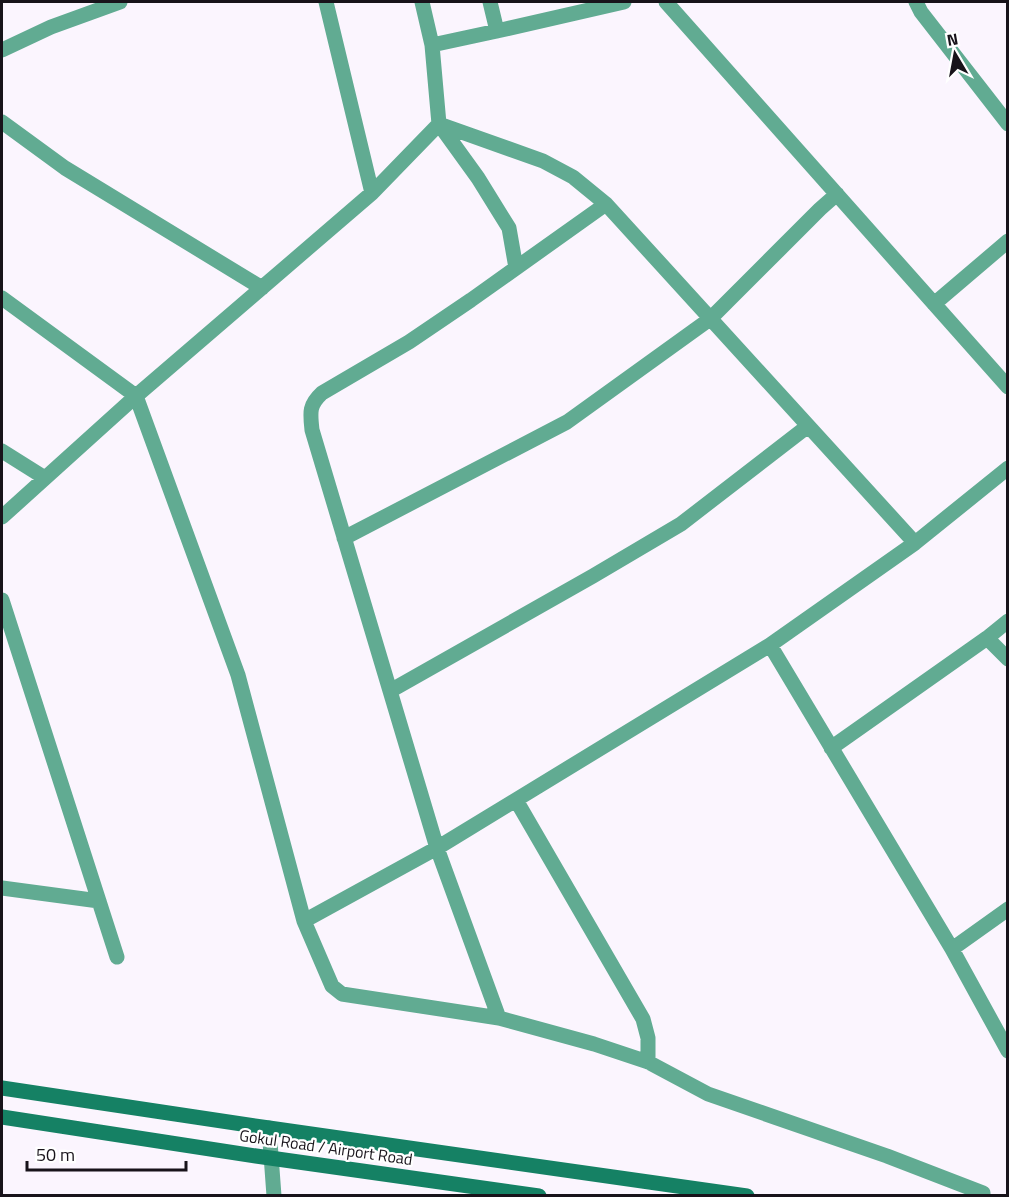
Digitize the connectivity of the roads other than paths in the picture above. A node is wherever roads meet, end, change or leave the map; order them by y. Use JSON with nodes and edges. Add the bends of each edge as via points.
{"nodes":[{"id":1,"x":120,"y":2,"type":"edge"},
{"id":2,"x":326,"y":2,"type":"edge"},
{"id":3,"x":422,"y":2,"type":"edge"},
{"id":4,"x":490,"y":2,"type":"edge"},
{"id":5,"x":624,"y":2,"type":"edge"},
{"id":6,"x":666,"y":2,"type":"edge"},
{"id":7,"x":916,"y":2,"type":"edge"},
{"id":8,"x":497,"y":32,"type":"junction"},
{"id":9,"x":432,"y":45,"type":"junction"},
{"id":10,"x":2,"y":50,"type":"edge"},
{"id":11,"x":2,"y":122,"type":"edge"},
{"id":12,"x":439,"y":124,"type":"junction"},
{"id":13,"x":1008,"y":124,"type":"edge"},
{"id":14,"x":372,"y":193,"type":"junction"},
{"id":15,"x":837,"y":194,"type":"junction"},
{"id":16,"x":606,"y":204,"type":"junction"},
{"id":17,"x":1008,"y":241,"type":"edge"},
{"id":18,"x":516,"y":268,"type":"junction"},
{"id":19,"x":262,"y":288,"type":"junction"},
{"id":20,"x":2,"y":298,"type":"edge"},
{"id":21,"x":934,"y":304,"type":"junction"},
{"id":22,"x":710,"y":319,"type":"junction"},
{"id":23,"x":1008,"y":387,"type":"edge"},
{"id":24,"x":136,"y":396,"type":"junction"},
{"id":25,"x":808,"y":426,"type":"junction"},
{"id":26,"x":2,"y":451,"type":"edge"},
{"id":27,"x":1008,"y":468,"type":"edge"},
{"id":28,"x":45,"y":478,"type":"junction"},
{"id":29,"x":2,"y":517,"type":"edge"},
{"id":30,"x":344,"y":538,"type":"junction"},
{"id":31,"x":915,"y":543,"type":"junction"},
{"id":32,"x":2,"y":600,"type":"edge"},
{"id":33,"x":1008,"y":621,"type":"edge"},
{"id":34,"x":987,"y":638,"type":"junction"},
{"id":35,"x":770,"y":645,"type":"junction"},
{"id":36,"x":1008,"y":659,"type":"edge"},
{"id":37,"x":390,"y":691,"type":"junction"},
{"id":38,"x":831,"y":748,"type":"junction"},
{"id":39,"x":516,"y":800,"type":"junction"},
{"id":40,"x":436,"y":848,"type":"junction"},
{"id":41,"x":2,"y":888,"type":"edge"},
{"id":42,"x":99,"y":902,"type":"junction"},
{"id":43,"x":1008,"y":909,"type":"edge"},
{"id":44,"x":304,"y":921,"type":"junction"},
{"id":45,"x":952,"y":949,"type":"junction"},
{"id":46,"x":117,"y":957,"type":"dead end"},
{"id":47,"x":499,"y":1018,"type":"junction"},
{"id":48,"x":1008,"y":1051,"type":"edge"},
{"id":49,"x":648,"y":1062,"type":"junction"},
{"id":50,"x":2,"y":1088,"type":"edge"},
{"id":51,"x":2,"y":1117,"type":"edge"},
{"id":52,"x":269,"y":1128,"type":"junction"},
{"id":53,"x":271,"y":1158,"type":"junction"},
{"id":54,"x":274,"y":1196,"type":"edge"},
{"id":55,"x":539,"y":1196,"type":"edge"},
{"id":56,"x":747,"y":1196,"type":"edge"},
{"id":57,"x":983,"y":1196,"type":"edge"}],
"edges":[{"from":1,"to":10,"type":"street"},
{"from":2,"to":14,"type":"street"},
{"from":3,"to":9,"type":"street"},
{"from":4,"to":8,"type":"street"},
{"from":5,"to":8,"type":"street"},
{"from":6,"to":15,"type":"street"},
{"from":7,"to":13,"type":"street"},
{"from":8,"to":9,"type":"street"},
{"from":9,"to":12,"type":"street"},
{"from":11,"to":19,"type":"street","via":[[65,168]]},
{"from":12,"to":14,"type":"street"},
{"from":12,"to":16,"type":"street","via":[[543,161],[573,177]]},
{"from":12,"to":18,"type":"street","via":[[509,228]]},
{"from":14,"to":19,"type":"street"},
{"from":15,"to":21,"type":"street"},
{"from":15,"to":22,"type":"street"},
{"from":16,"to":18,"type":"street"},
{"from":16,"to":22,"type":"street"},
{"from":17,"to":21,"type":"street"},
{"from":18,"to":30,"type":"street","via":[[313,402],[312,430]]},
{"from":19,"to":24,"type":"street"},
{"from":20,"to":24,"type":"street"},
{"from":21,"to":23,"type":"street"},
{"from":22,"to":25,"type":"street"},
{"from":22,"to":30,"type":"street","via":[[567,422]]},
{"from":24,"to":28,"type":"street"},
{"from":24,"to":44,"type":"street","via":[[238,675]]},
{"from":25,"to":31,"type":"street"},
{"from":25,"to":37,"type":"street","via":[[681,524]]},
{"from":26,"to":28,"type":"street"},
{"from":27,"to":31,"type":"street"},
{"from":28,"to":29,"type":"street"},
{"from":30,"to":37,"type":"street"},
{"from":31,"to":35,"type":"street"},
{"from":32,"to":42,"type":"street"},
{"from":33,"to":34,"type":"street"},
{"from":34,"to":36,"type":"street"},
{"from":34,"to":38,"type":"street"},
{"from":35,"to":38,"type":"street"},
{"from":35,"to":39,"type":"street"},
{"from":37,"to":40,"type":"street"},
{"from":38,"to":45,"type":"street"},
{"from":39,"to":40,"type":"street"},
{"from":39,"to":49,"type":"street","via":[[643,1019]]},
{"from":40,"to":44,"type":"street"},
{"from":40,"to":47,"type":"street"},
{"from":41,"to":42,"type":"street"},
{"from":42,"to":46,"type":"street"},
{"from":43,"to":45,"type":"street"},
{"from":44,"to":47,"type":"street","via":[[332,986],[342,994]]},
{"from":45,"to":48,"type":"street"},
{"from":47,"to":49,"type":"street"},
{"from":49,"to":57,"type":"street","via":[[708,1094],[887,1156]]},
{"from":50,"to":52,"type":"main road"},
{"from":51,"to":53,"type":"main road","name":"Gokul Road / Airport Road"},
{"from":52,"to":53,"type":"street"},
{"from":52,"to":56,"type":"main road"},
{"from":53,"to":54,"type":"street"},
{"from":53,"to":55,"type":"main road","name":"Gokul Road / Airport Road"}]}
